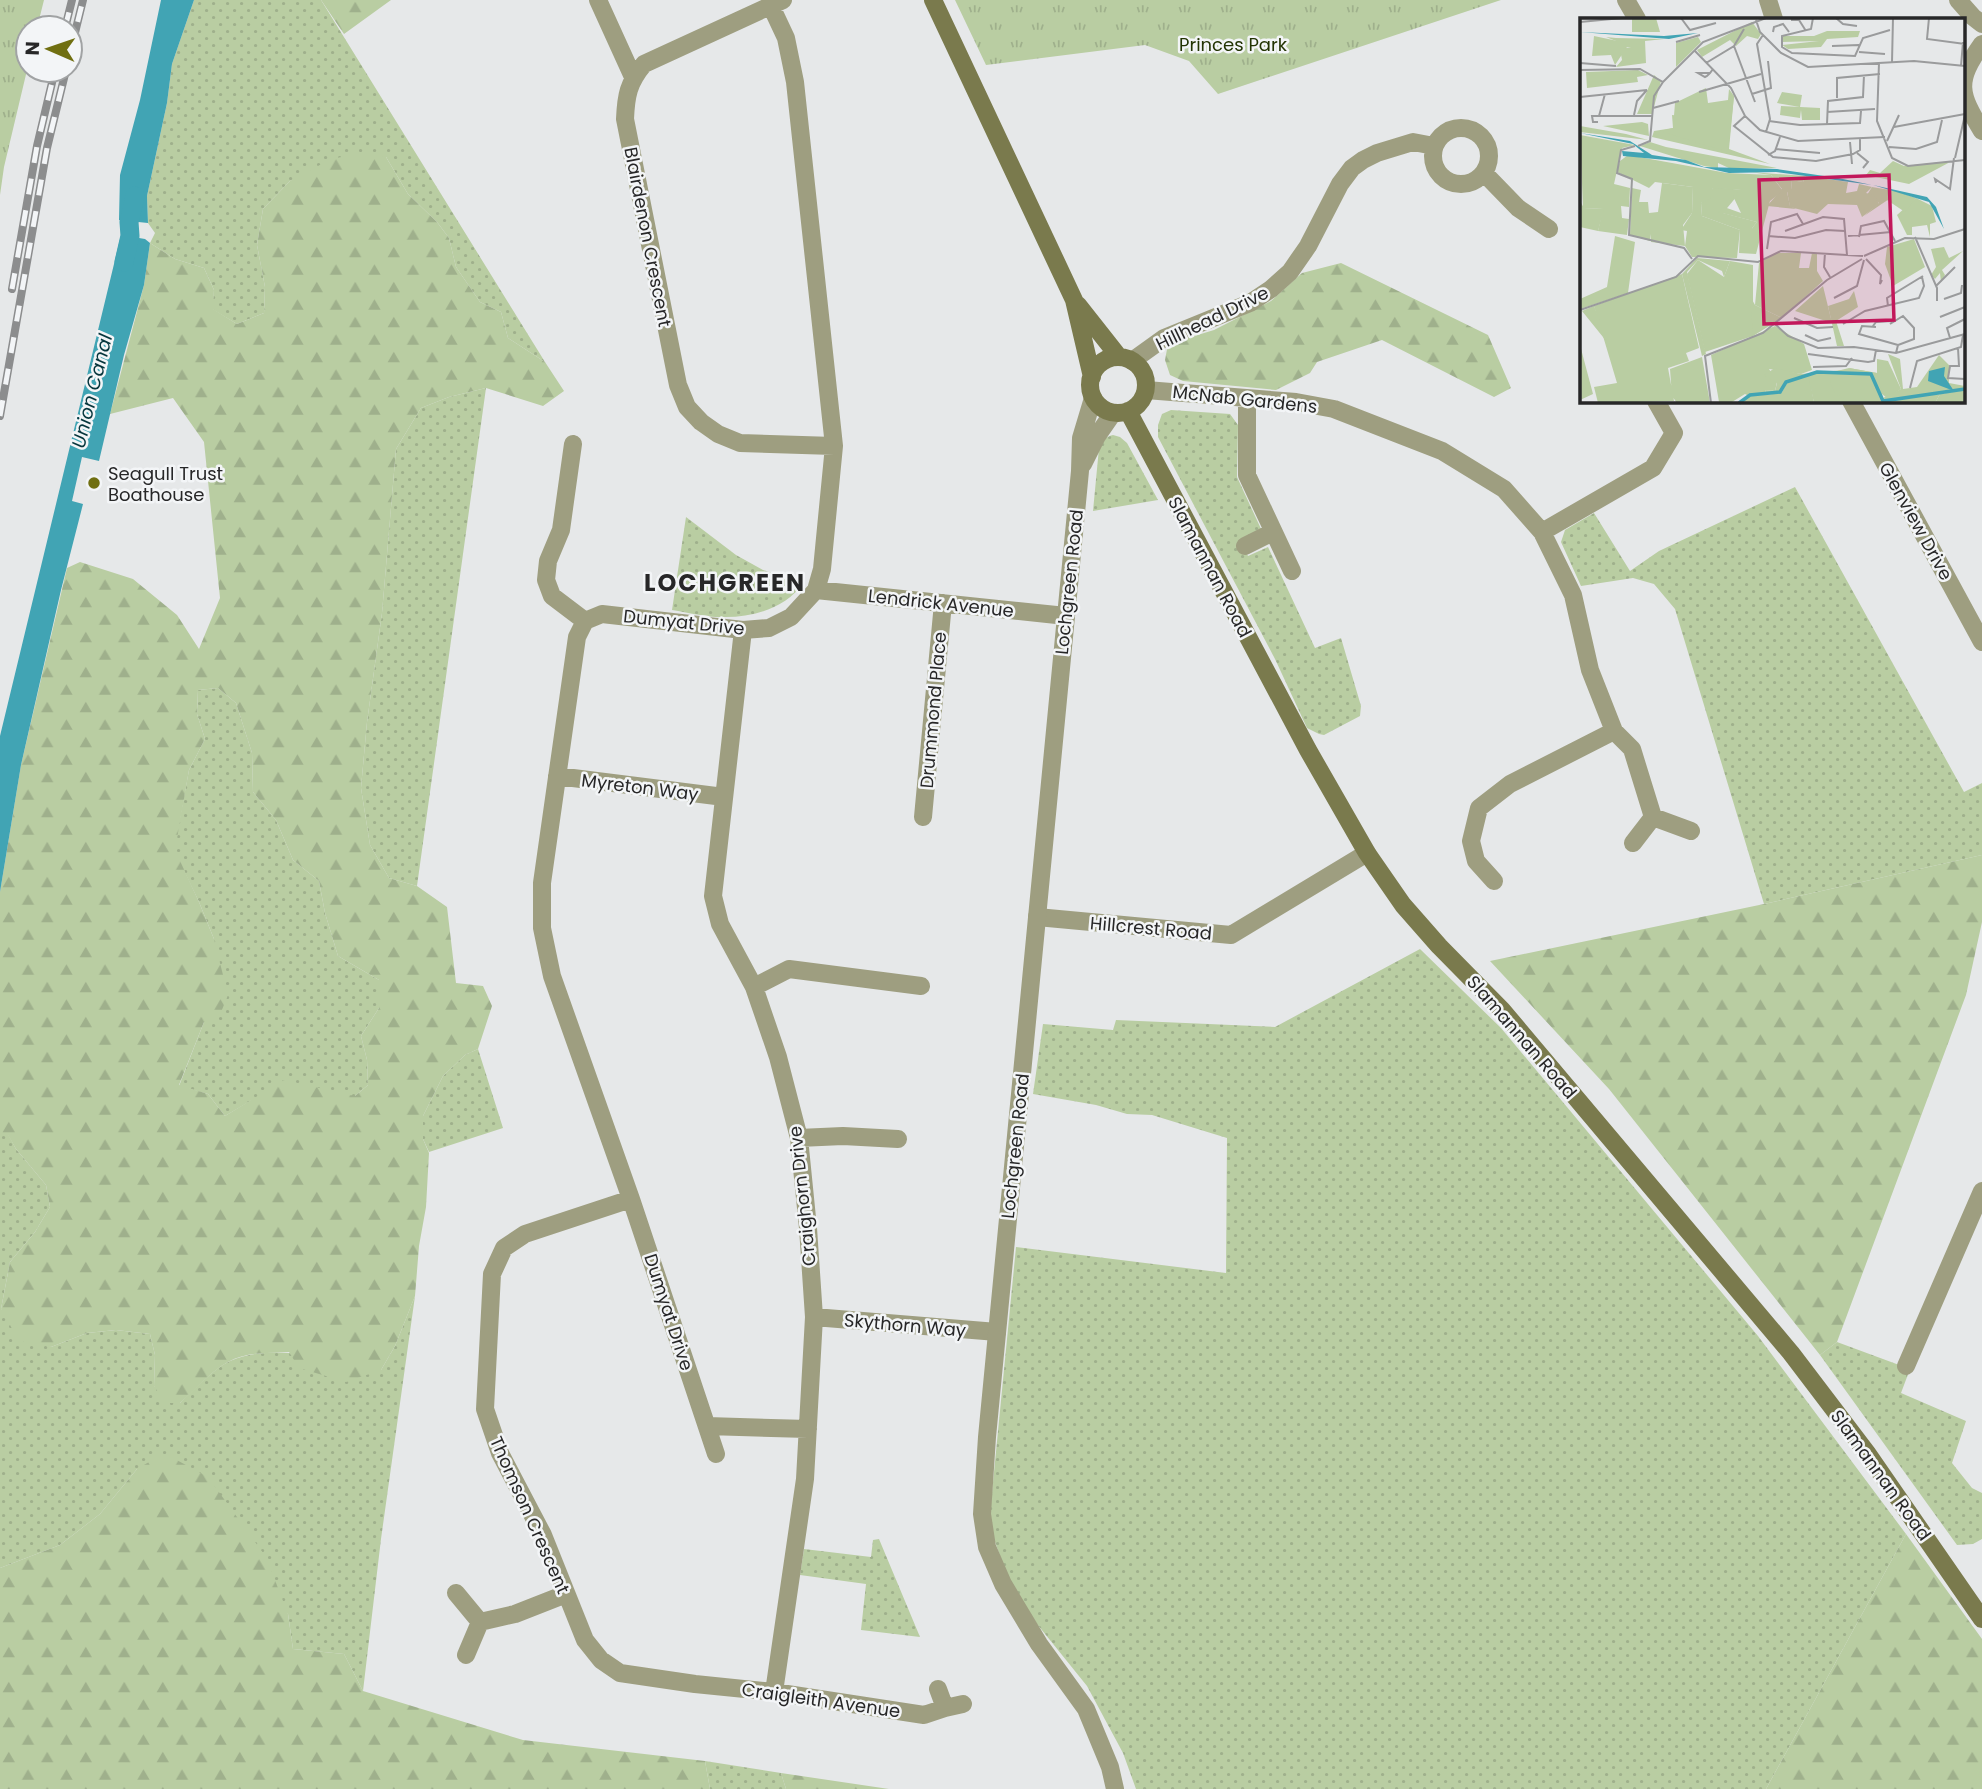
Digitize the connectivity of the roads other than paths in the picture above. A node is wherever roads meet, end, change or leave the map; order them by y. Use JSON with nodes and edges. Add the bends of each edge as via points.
{"nodes":[{"id":1,"x":598,"y":0,"type":"edge"},
{"id":2,"x":933,"y":0,"type":"edge"},
{"id":3,"x":1626,"y":0,"type":"edge"},
{"id":4,"x":1768,"y":0,"type":"edge"},
{"id":5,"x":1958,"y":0,"type":"edge"},
{"id":6,"x":777,"y":3,"type":"edge"},
{"id":7,"x":1636,"y":18,"type":"edge"},
{"id":8,"x":1774,"y":18,"type":"edge"},
{"id":9,"x":1982,"y":24,"type":"edge"},
{"id":10,"x":1982,"y":44,"type":"edge"},
{"id":11,"x":1965,"y":69,"type":"edge"},
{"id":12,"x":633,"y":77,"type":"junction"},
{"id":13,"x":1965,"y":99,"type":"edge"},
{"id":14,"x":1982,"y":131,"type":"edge"},
{"id":15,"x":1434,"y":146,"type":"junction"},
{"id":16,"x":1484,"y":173,"type":"junction"},
{"id":17,"x":1549,"y":229,"type":"dead end"},
{"id":18,"x":1074,"y":300,"type":"junction"},
{"id":19,"x":1125,"y":359,"type":"junction"},
{"id":20,"x":1092,"y":377,"type":"junction"},
{"id":21,"x":1146,"y":390,"type":"junction"},
{"id":22,"x":1093,"y":398,"type":"junction"},
{"id":23,"x":1247,"y":399,"type":"junction"},
{"id":24,"x":1657,"y":402,"type":"edge"},
{"id":25,"x":1852,"y":402,"type":"edge"},
{"id":26,"x":1120,"y":412,"type":"junction"},
{"id":27,"x":573,"y":444,"type":"dead end"},
{"id":28,"x":834,"y":446,"type":"junction"},
{"id":29,"x":1080,"y":471,"type":"junction"},
{"id":30,"x":1273,"y":532,"type":"junction"},
{"id":31,"x":1542,"y":532,"type":"junction"},
{"id":32,"x":1245,"y":545,"type":"dead end"},
{"id":33,"x":1292,"y":571,"type":"dead end"},
{"id":34,"x":816,"y":590,"type":"junction"},
{"id":35,"x":943,"y":603,"type":"junction"},
{"id":36,"x":1066,"y":616,"type":"junction"},
{"id":37,"x":585,"y":621,"type":"junction"},
{"id":38,"x":743,"y":630,"type":"junction"},
{"id":39,"x":1982,"y":642,"type":"edge"},
{"id":40,"x":1614,"y":731,"type":"junction"},
{"id":41,"x":557,"y":776,"type":"junction"},
{"id":42,"x":723,"y":797,"type":"junction"},
{"id":43,"x":923,"y":817,"type":"dead end"},
{"id":44,"x":1653,"y":817,"type":"junction"},
{"id":45,"x":1691,"y":831,"type":"dead end"},
{"id":46,"x":1633,"y":843,"type":"dead end"},
{"id":47,"x":1367,"y":853,"type":"junction"},
{"id":48,"x":1494,"y":881,"type":"dead end"},
{"id":49,"x":1037,"y":917,"type":"junction"},
{"id":50,"x":920,"y":986,"type":"dead end"},
{"id":51,"x":754,"y":987,"type":"junction"},
{"id":52,"x":799,"y":1138,"type":"junction"},
{"id":53,"x":898,"y":1139,"type":"dead end"},
{"id":54,"x":1982,"y":1191,"type":"edge"},
{"id":55,"x":631,"y":1199,"type":"junction"},
{"id":56,"x":814,"y":1317,"type":"junction"},
{"id":57,"x":997,"y":1332,"type":"junction"},
{"id":58,"x":1906,"y":1366,"type":"dead end"},
{"id":59,"x":706,"y":1426,"type":"junction"},
{"id":60,"x":808,"y":1429,"type":"junction"},
{"id":61,"x":716,"y":1454,"type":"dead end"},
{"id":62,"x":456,"y":1593,"type":"dead end"},
{"id":63,"x":566,"y":1594,"type":"junction"},
{"id":64,"x":1982,"y":1619,"type":"edge"},
{"id":65,"x":480,"y":1622,"type":"junction"},
{"id":66,"x":466,"y":1655,"type":"dead end"},
{"id":67,"x":695,"y":1684,"type":"joint"},
{"id":68,"x":938,"y":1689,"type":"dead end"},
{"id":69,"x":774,"y":1692,"type":"junction"},
{"id":70,"x":1115,"y":1789,"type":"edge"}],
"edges":[{"from":1,"to":12,"type":"street"},
{"from":2,"to":18,"type":"main road"},
{"from":3,"to":7,"type":"street"},
{"from":4,"to":8,"type":"street"},
{"from":5,"to":9,"type":"street"},
{"from":6,"to":12,"type":"street","via":[[644,64]]},
{"from":6,"to":28,"type":"street","via":[[796,82]]},
{"from":10,"to":11,"type":"street"},
{"from":12,"to":28,"type":"street","name":"Blairdenon Crescent","via":[[625,120],[678,385],[687,407],[709,428],[740,443]]},
{"from":13,"to":14,"type":"street"},
{"from":15,"to":16,"type":"street","via":[[1432,162],[1440,176],[1455,184],[1471,183]]},
{"from":15,"to":16,"type":"street","via":[[1444,133],[1459,128],[1474,131],[1485,142],[1489,158]]},
{"from":15,"to":19,"type":"street","name":"Hillhead Drive","via":[[1413,142],[1363,160],[1340,184],[1290,272],[1271,289],[1250,303]]},
{"from":16,"to":17,"type":"street","via":[[1517,208]]},
{"from":18,"to":19,"type":"main road"},
{"from":18,"to":20,"type":"main road"},
{"from":19,"to":20,"type":"main road","via":[[1102,363]]},
{"from":19,"to":21,"type":"main road","via":[[1139,366]]},
{"from":20,"to":22,"type":"main road"},
{"from":21,"to":23,"type":"street","name":"McNab Gardens"},
{"from":21,"to":26,"type":"main road","via":[[1140,403]]},
{"from":22,"to":26,"type":"main road","name":"Slamannan Road","via":[[1098,405]]},
{"from":22,"to":29,"type":"street","name":"Lochgreen Road","via":[[1081,438]]},
{"from":23,"to":30,"type":"street","via":[[1247,475]]},
{"from":23,"to":31,"type":"street","name":"McNab Gardens","via":[[1334,409],[1442,451],[1504,489]]},
{"from":24,"to":31,"type":"street","via":[[1674,433],[1653,468]]},
{"from":25,"to":39,"type":"street","name":"Glenview Drive"},
{"from":26,"to":29,"type":"street","name":"Lochgreen Road","via":[[1097,436]]},
{"from":26,"to":47,"type":"main road","name":"Slamannan Road"},
{"from":27,"to":37,"type":"street","via":[[561,530],[548,561],[546,580],[552,596]]},
{"from":28,"to":34,"type":"street"},
{"from":29,"to":36,"type":"street","name":"Lochgreen Road"},
{"from":30,"to":32,"type":"street"},
{"from":30,"to":33,"type":"street"},
{"from":31,"to":40,"type":"street","name":"McNab Gardens","via":[[1573,595],[1590,670]]},
{"from":34,"to":35,"type":"street","name":"Lendrick Avenue"},
{"from":34,"to":38,"type":"street","name":"Dumyat Drive","via":[[791,617],[769,628]]},
{"from":35,"to":36,"type":"street","name":"Lendrick Avenue"},
{"from":35,"to":43,"type":"street","name":"Drummond Place"},
{"from":36,"to":49,"type":"street","name":"Lochgreen Road"},
{"from":37,"to":38,"type":"street","name":"Dumyat Drive","via":[[602,614]]},
{"from":37,"to":41,"type":"street","name":"Dumyat Drive","via":[[577,637]]},
{"from":38,"to":42,"type":"street","name":"Craighorn Drive"},
{"from":40,"to":44,"type":"street","name":"McNab Gardens","via":[[1632,750]]},
{"from":40,"to":48,"type":"street","via":[[1510,784],[1479,807],[1471,842],[1476,861]]},
{"from":41,"to":42,"type":"street","name":"Myreton Way"},
{"from":41,"to":55,"type":"street","name":"Dumyat Drive","via":[[542,883],[542,928],[552,976]]},
{"from":42,"to":51,"type":"street","name":"Craighorn Drive","via":[[713,896],[720,924]]},
{"from":44,"to":45,"type":"street"},
{"from":44,"to":46,"type":"street"},
{"from":47,"to":49,"type":"street","name":"Hillcrest Road","via":[[1231,935]]},
{"from":47,"to":64,"type":"main road","name":"Slamannan Road","via":[[1403,905],[1502,1010],[1791,1353]]},
{"from":49,"to":57,"type":"street","name":"Lochgreen Road"},
{"from":50,"to":51,"type":"street","via":[[789,969]]},
{"from":51,"to":52,"type":"street","name":"Craighorn Drive"},
{"from":52,"to":53,"type":"street"},
{"from":52,"to":56,"type":"street","name":"Craighorn Drive"},
{"from":54,"to":58,"type":"street"},
{"from":55,"to":59,"type":"street","name":"Dumyat Drive"},
{"from":55,"to":63,"type":"street","name":"Thomson Crescent","via":[[525,1234],[504,1248],[492,1274],[485,1409],[500,1453],[543,1535]]},
{"from":56,"to":57,"type":"street","name":"Skythorn Way"},
{"from":56,"to":60,"type":"street","name":"Craighorn Drive"},
{"from":57,"to":70,"type":"street","name":"Lochgreen Road","via":[[982,1514],[987,1547],[1039,1644],[1086,1709]]},
{"from":59,"to":60,"type":"street"},
{"from":59,"to":61,"type":"street","name":"Dumyat Drive"},
{"from":60,"to":69,"type":"street","name":"Craighorn Drive"},
{"from":62,"to":65,"type":"street"},
{"from":63,"to":65,"type":"street"},
{"from":63,"to":67,"type":"street","name":"Thomson Crescent","via":[[585,1640],[600,1660],[620,1673]]},
{"from":65,"to":66,"type":"street"},
{"from":67,"to":69,"type":"street","name":"Craigleith Avenue"},
{"from":68,"to":69,"type":"street","name":"Craigleith Avenue","via":[[954,1706],[924,1715]]}]}
